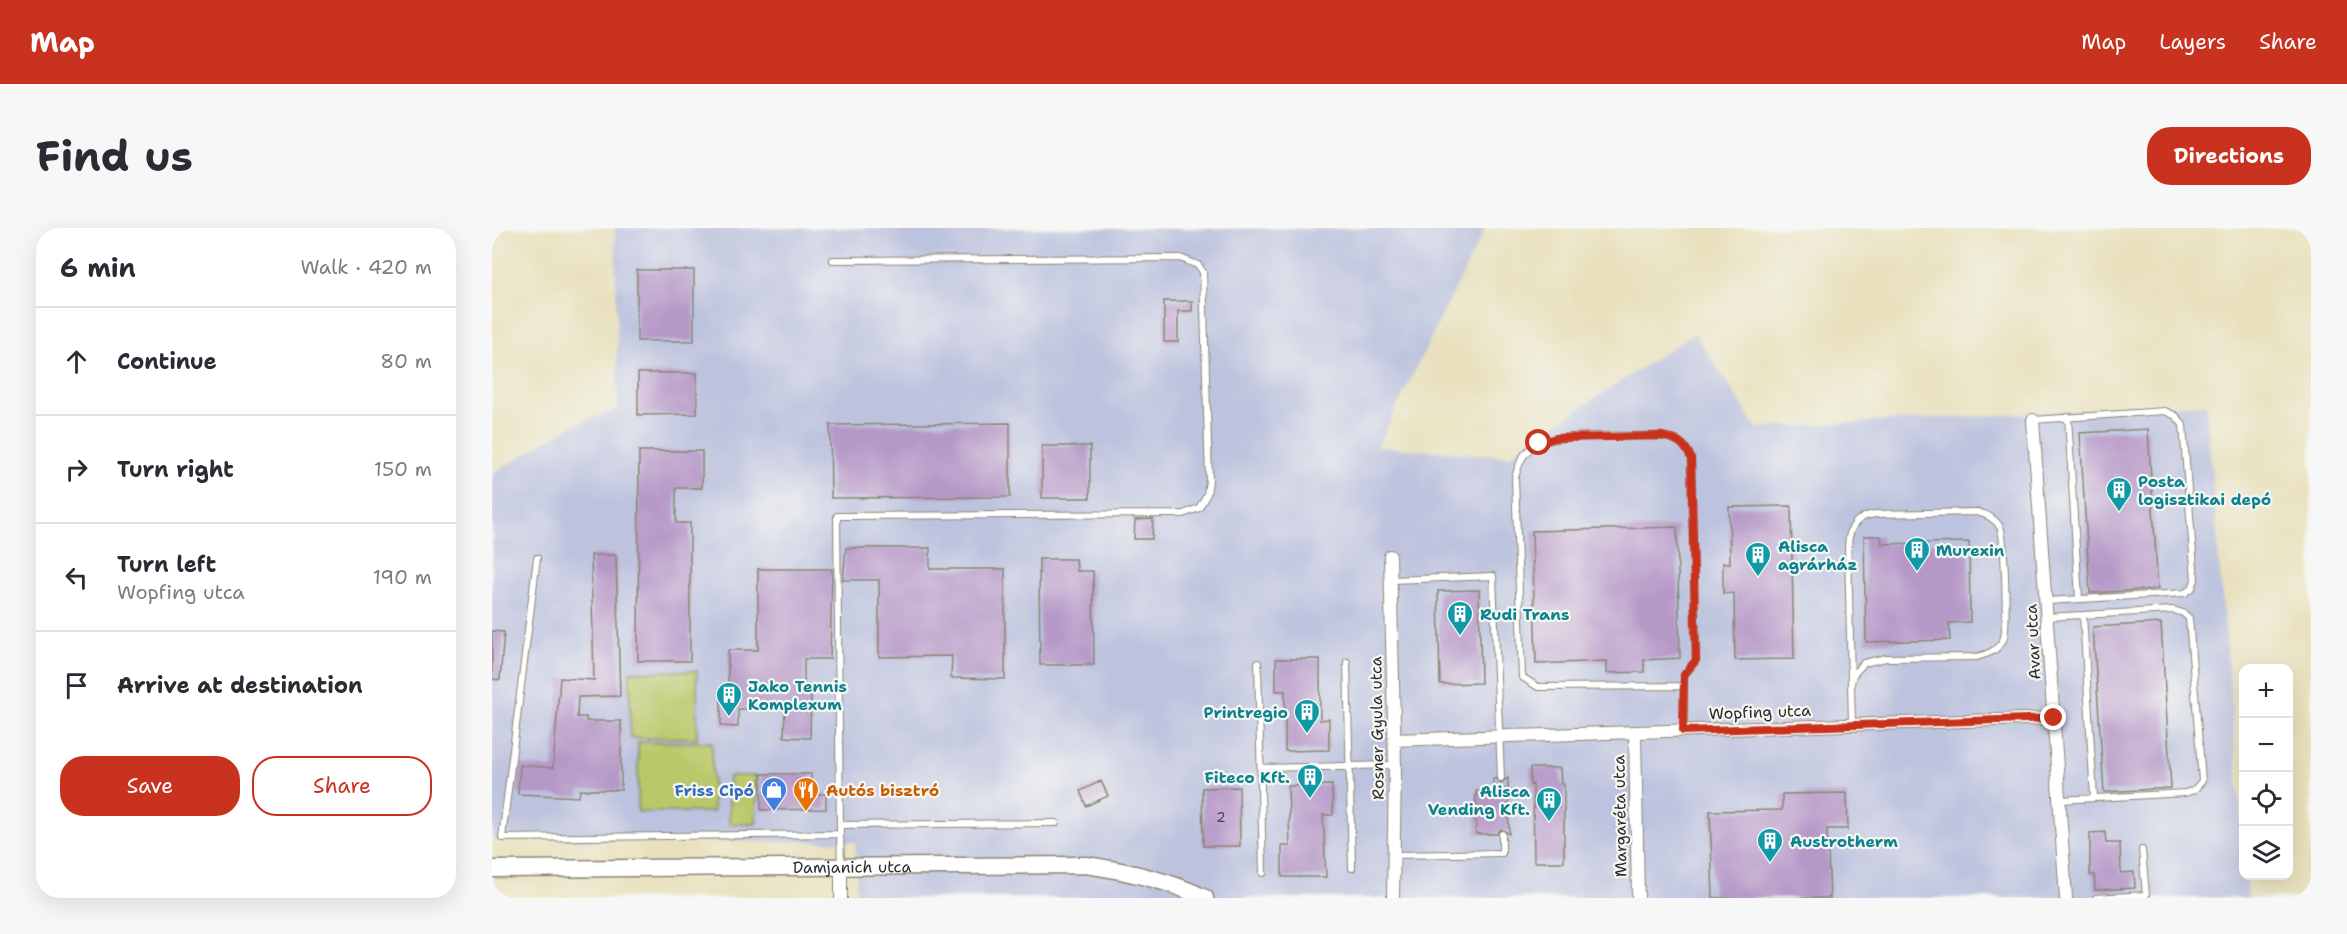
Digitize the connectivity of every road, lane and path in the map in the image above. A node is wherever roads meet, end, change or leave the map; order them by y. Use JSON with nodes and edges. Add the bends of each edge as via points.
{"nodes":[{"id":1,"x":833,"y":260,"type":"dead end"},
{"id":2,"x":2068,"y":417,"type":"junction"},
{"id":3,"x":2034,"y":420,"type":"joint"},
{"id":4,"x":1390,"y":556,"type":"dead end"},
{"id":5,"x":537,"y":558,"type":"dead end"},
{"id":6,"x":1391,"y":580,"type":"junction"},
{"id":7,"x":2079,"y":599,"type":"junction"},
{"id":8,"x":2047,"y":601,"type":"junction"},
{"id":9,"x":2083,"y":615,"type":"junction"},
{"id":10,"x":2047,"y":617,"type":"junction"},
{"id":11,"x":1347,"y":662,"type":"dead end"},
{"id":12,"x":1258,"y":663,"type":"dead end"},
{"id":13,"x":1851,"y":684,"type":"junction"},
{"id":14,"x":1684,"y":686,"type":"junction"},
{"id":15,"x":2054,"y":718,"type":"junction"},
{"id":16,"x":1852,"y":725,"type":"junction"},
{"id":17,"x":1683,"y":731,"type":"junction"},
{"id":18,"x":1635,"y":732,"type":"junction"},
{"id":19,"x":1499,"y":737,"type":"junction"},
{"id":20,"x":1394,"y":740,"type":"junction"},
{"id":21,"x":1395,"y":765,"type":"junction"},
{"id":22,"x":1350,"y":766,"type":"junction"},
{"id":23,"x":1261,"y":768,"type":"junction"},
{"id":24,"x":1501,"y":778,"type":"dead end"},
{"id":25,"x":2094,"y":798,"type":"junction"},
{"id":26,"x":2060,"y":800,"type":"junction"},
{"id":27,"x":1056,"y":823,"type":"dead end"},
{"id":28,"x":840,"y":825,"type":"junction"},
{"id":29,"x":840,"y":834,"type":"junction"},
{"id":30,"x":1502,"y":834,"type":"dead end"},
{"id":31,"x":2142,"y":850,"type":"dead end"},
{"id":32,"x":1395,"y":855,"type":"junction"},
{"id":33,"x":841,"y":865,"type":"junction"},
{"id":34,"x":1352,"y":868,"type":"dead end"},
{"id":35,"x":492,"y":869,"type":"edge"},
{"id":36,"x":1263,"y":873,"type":"dead end"},
{"id":37,"x":841,"y":898,"type":"edge"},
{"id":38,"x":1205,"y":898,"type":"edge"},
{"id":39,"x":1393,"y":898,"type":"edge"},
{"id":40,"x":1638,"y":898,"type":"edge"},
{"id":41,"x":2066,"y":898,"type":"edge"},
{"id":42,"x":2096,"y":898,"type":"edge"}],
"edges":[{"from":1,"to":28,"type":"lane","via":[[1180,258],[1198,265],[1203,272],[1209,480],[1199,508],[1183,514],[837,516]]},
{"from":2,"to":3,"type":"lane"},
{"from":2,"to":7,"type":"lane"},
{"from":2,"to":7,"type":"lane","via":[[2166,411],[2176,416],[2183,425],[2195,580],[2184,593]]},
{"from":3,"to":8,"type":"street","name":"Avar utca"},
{"from":4,"to":6,"type":"street","name":"Rosner Gyula utca"},
{"from":5,"to":29,"type":"lane","via":[[502,838]]},
{"from":6,"to":19,"type":"lane","via":[[1493,576]]},
{"from":6,"to":20,"type":"street","name":"Rosner Gyula utca"},
{"from":7,"to":8,"type":"lane"},
{"from":8,"to":10,"type":"street","name":"Avar utca"},
{"from":9,"to":10,"type":"lane"},
{"from":9,"to":25,"type":"lane"},
{"from":9,"to":25,"type":"lane","via":[[2173,610],[2189,618],[2202,781],[2185,793]]},
{"from":10,"to":15,"type":"street","name":"Avar utca"},
{"from":11,"to":22,"type":"lane"},
{"from":12,"to":23,"type":"lane"},
{"from":13,"to":13,"type":"lane","via":[[1858,668],[1873,660],[1976,657],[1996,649],[2005,634],[2003,534],[1991,518],[1977,512],[1876,514],[1854,523],[1848,546]]},
{"from":13,"to":16,"type":"lane"},
{"from":14,"to":14,"type":"lane","via":[[1684,675],[1696,660],[1691,458],[1686,447],[1676,439],[1661,436],[1556,438],[1539,443],[1524,454],[1515,477],[1522,677],[1538,687]]},
{"from":14,"to":17,"type":"lane"},
{"from":15,"to":16,"type":"street","name":"Wopfing utca"},
{"from":15,"to":26,"type":"street","name":"Avar utca"},
{"from":16,"to":17,"type":"street","name":"Wopfing utca"},
{"from":17,"to":18,"type":"street","name":"Wopfing utca"},
{"from":18,"to":19,"type":"street","name":"Wopfing utca"},
{"from":18,"to":40,"type":"street","name":"Margaréta utca"},
{"from":19,"to":20,"type":"street","name":"Wopfing utca"},
{"from":19,"to":24,"type":"lane"},
{"from":20,"to":21,"type":"street","name":"Rosner Gyula utca"},
{"from":21,"to":22,"type":"lane"},
{"from":21,"to":32,"type":"street","name":"Rosner Gyula utca"},
{"from":22,"to":23,"type":"lane"},
{"from":22,"to":34,"type":"lane"},
{"from":23,"to":36,"type":"lane"},
{"from":25,"to":26,"type":"lane"},
{"from":26,"to":41,"type":"street","name":"Avar utca"},
{"from":27,"to":28,"type":"lane"},
{"from":28,"to":29,"type":"lane"},
{"from":29,"to":33,"type":"lane"},
{"from":30,"to":32,"type":"lane","via":[[1503,853]]},
{"from":31,"to":42,"type":"lane","via":[[2146,895]]},
{"from":32,"to":39,"type":"street","name":"Rosner Gyula utca"},
{"from":33,"to":35,"type":"main road","name":"Damjanich utca"},
{"from":33,"to":37,"type":"street"},
{"from":33,"to":38,"type":"main road","name":"Damjanich utca","via":[[1086,865],[1128,871]]}]}
